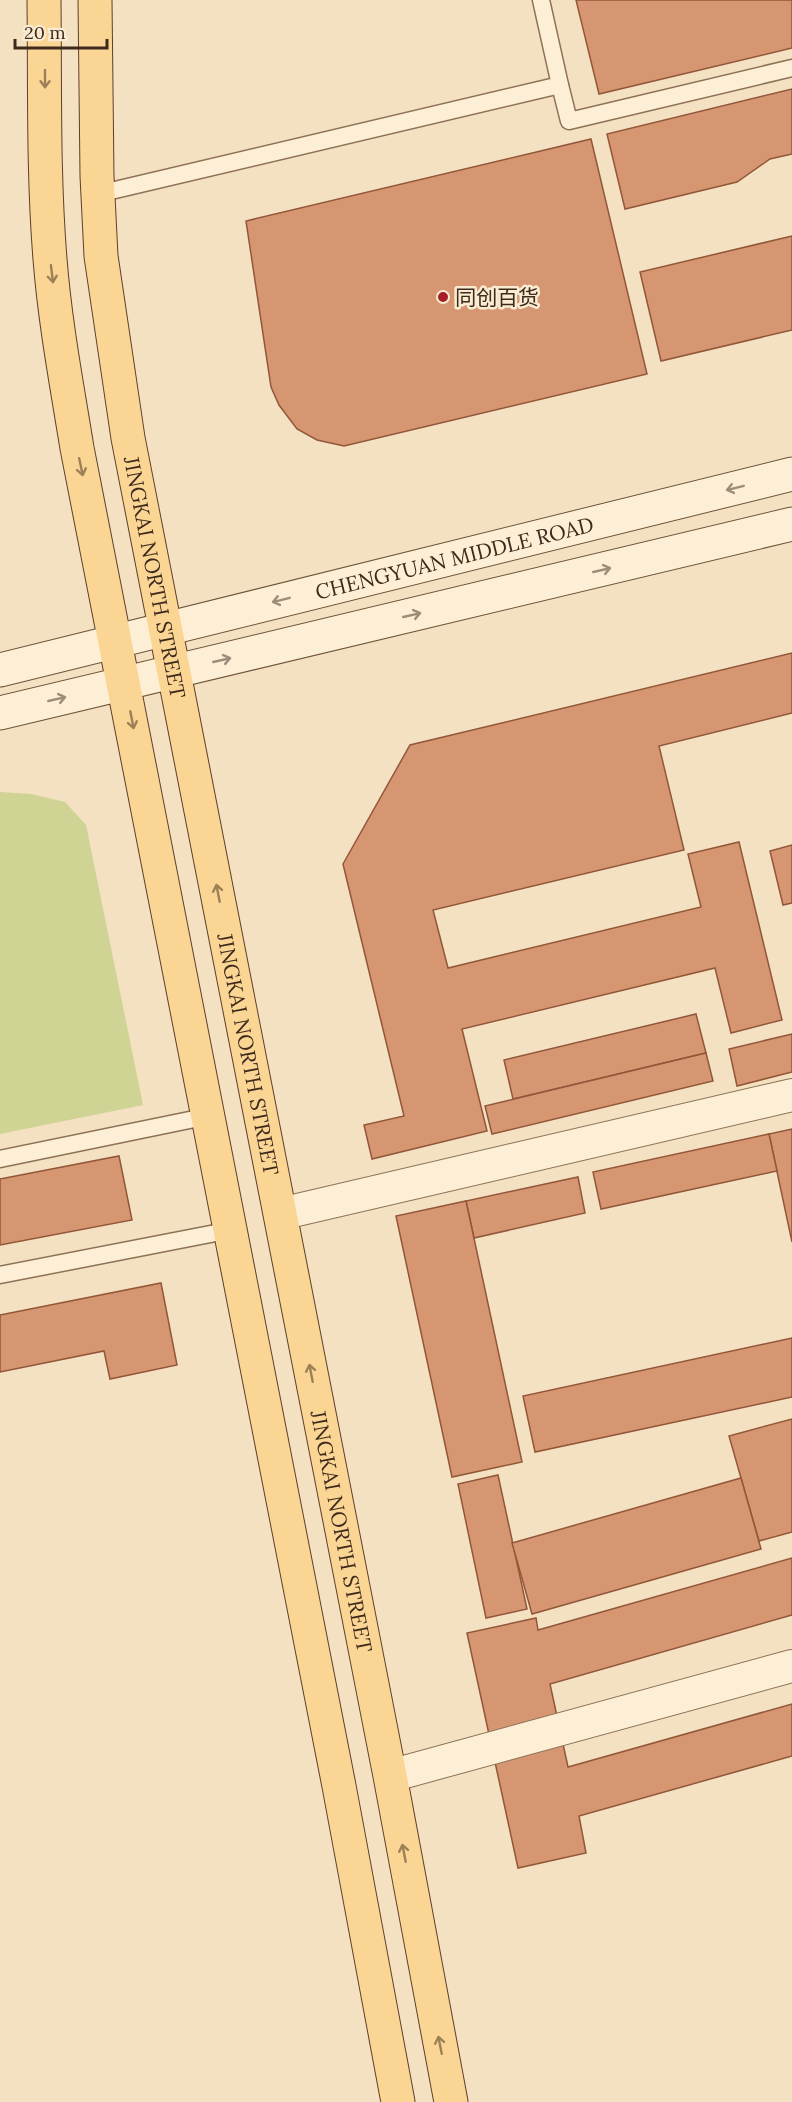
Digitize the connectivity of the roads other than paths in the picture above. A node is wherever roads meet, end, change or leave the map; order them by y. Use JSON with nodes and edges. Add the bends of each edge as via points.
{"nodes":[{"id":1,"x":44,"y":0,"type":"edge"},
{"id":2,"x":95,"y":0,"type":"edge"},
{"id":3,"x":541,"y":0,"type":"edge"},
{"id":4,"x":792,"y":68,"type":"edge"},
{"id":5,"x":560,"y":85,"type":"junction"},
{"id":6,"x":98,"y":194,"type":"junction"},
{"id":7,"x":792,"y":474,"type":"edge"},
{"id":8,"x":792,"y":524,"type":"edge"},
{"id":9,"x":166,"y":629,"type":"junction"},
{"id":10,"x":116,"y":641,"type":"junction"},
{"id":11,"x":0,"y":670,"type":"edge"},
{"id":12,"x":175,"y":671,"type":"junction"},
{"id":13,"x":124,"y":684,"type":"junction"},
{"id":14,"x":0,"y":713,"type":"edge"},
{"id":15,"x":792,"y":1095,"type":"edge"},
{"id":16,"x":209,"y":1116,"type":"junction"},
{"id":17,"x":0,"y":1158,"type":"edge"},
{"id":18,"x":280,"y":1214,"type":"junction"},
{"id":19,"x":231,"y":1230,"type":"junction"},
{"id":20,"x":0,"y":1275,"type":"edge"},
{"id":21,"x":792,"y":1666,"type":"edge"},
{"id":22,"x":390,"y":1776,"type":"junction"},
{"id":23,"x":398,"y":2102,"type":"edge"},
{"id":24,"x":451,"y":2102,"type":"edge"}],
"edges":[{"from":1,"to":10,"type":"main road","one_way":true,"via":[[50,260],[77,448]]},
{"from":2,"to":6,"type":"main road","name":"JINGKAI NORTH STREET"},
{"from":3,"to":5,"type":"lane"},
{"from":4,"to":5,"type":"lane","via":[[569,121]]},
{"from":5,"to":6,"type":"lane"},
{"from":6,"to":9,"type":"main road","name":"JINGKAI NORTH STREET","via":[[101,256],[114,356]]},
{"from":7,"to":9,"type":"main road","name":"CHENGYUAN MIDDLE ROAD","one_way":true},
{"from":12,"to":8,"type":"main road","one_way":true},
{"from":9,"to":10,"type":"main road","name":"CHENGYUAN MIDDLE ROAD"},
{"from":9,"to":12,"type":"main road","name":"JINGKAI NORTH STREET"},
{"from":10,"to":11,"type":"main road","name":"CHENGYUAN MIDDLE ROAD"},
{"from":10,"to":13,"type":"main road"},
{"from":12,"to":13,"type":"main road"},
{"from":18,"to":12,"type":"main road","name":"JINGKAI NORTH STREET","one_way":true},
{"from":14,"to":13,"type":"main road","one_way":true},
{"from":13,"to":16,"type":"main road","one_way":true},
{"from":15,"to":18,"type":"street"},
{"from":16,"to":17,"type":"lane"},
{"from":16,"to":19,"type":"main road"},
{"from":22,"to":18,"type":"main road","name":"JINGKAI NORTH STREET","one_way":true},
{"from":19,"to":20,"type":"lane"},
{"from":19,"to":23,"type":"main road"},
{"from":21,"to":22,"type":"street"},
{"from":24,"to":22,"type":"main road","name":"JINGKAI NORTH STREET","one_way":true}]}
